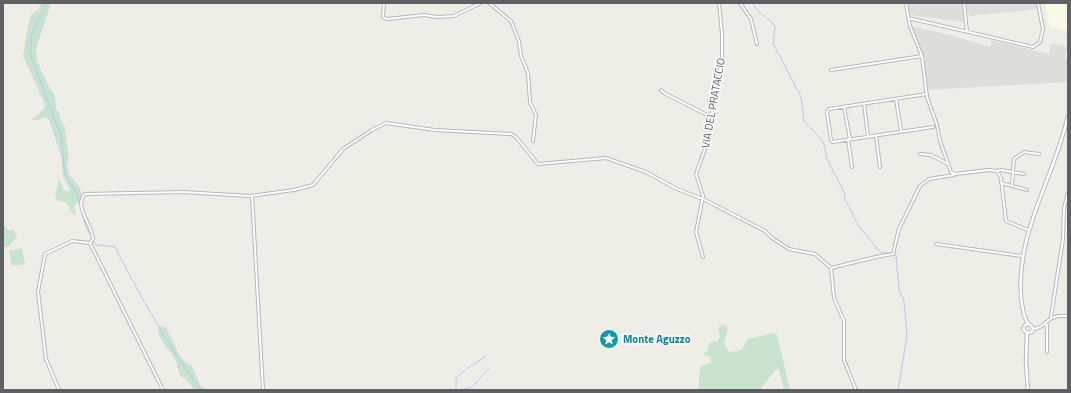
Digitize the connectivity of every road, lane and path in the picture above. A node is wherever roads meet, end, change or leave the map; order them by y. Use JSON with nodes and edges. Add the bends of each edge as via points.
{"nodes":[{"id":1,"x":384,"y":3,"type":"edge"},
{"id":2,"x":481,"y":3,"type":"edge"},
{"id":3,"x":490,"y":3,"type":"edge"},
{"id":4,"x":720,"y":3,"type":"edge"},
{"id":5,"x":740,"y":3,"type":"edge"},
{"id":6,"x":906,"y":3,"type":"edge"},
{"id":7,"x":964,"y":3,"type":"edge"},
{"id":8,"x":1038,"y":3,"type":"edge"},
{"id":9,"x":908,"y":18,"type":"junction"},
{"id":10,"x":967,"y":32,"type":"junction"},
{"id":11,"x":756,"y":44,"type":"dead end"},
{"id":12,"x":922,"y":56,"type":"junction"},
{"id":13,"x":831,"y":70,"type":"dead end"},
{"id":14,"x":661,"y":90,"type":"dead end"},
{"id":15,"x":927,"y":94,"type":"junction"},
{"id":16,"x":896,"y":99,"type":"junction"},
{"id":17,"x":864,"y":104,"type":"junction"},
{"id":18,"x":844,"y":107,"type":"junction"},
{"id":19,"x":1068,"y":116,"type":"edge"},
{"id":20,"x":711,"y":117,"type":"junction"},
{"id":21,"x":933,"y":127,"type":"dead end"},
{"id":22,"x":902,"y":131,"type":"junction"},
{"id":23,"x":876,"y":135,"type":"junction"},
{"id":24,"x":868,"y":136,"type":"junction"},
{"id":25,"x":849,"y":139,"type":"junction"},
{"id":26,"x":533,"y":141,"type":"dead end"},
{"id":27,"x":920,"y":154,"type":"dead end"},
{"id":28,"x":1039,"y":154,"type":"dead end"},
{"id":29,"x":948,"y":164,"type":"junction"},
{"id":30,"x":852,"y":167,"type":"dead end"},
{"id":31,"x":880,"y":167,"type":"dead end"},
{"id":32,"x":997,"y":171,"type":"junction"},
{"id":33,"x":1013,"y":172,"type":"junction"},
{"id":34,"x":955,"y":174,"type":"junction"},
{"id":35,"x":1024,"y":174,"type":"dead end"},
{"id":36,"x":1002,"y":183,"type":"junction"},
{"id":37,"x":1012,"y":185,"type":"junction"},
{"id":38,"x":1028,"y":190,"type":"dead end"},
{"id":39,"x":1068,"y":193,"type":"edge"},
{"id":40,"x":252,"y":196,"type":"junction"},
{"id":41,"x":702,"y":199,"type":"junction"},
{"id":42,"x":1028,"y":230,"type":"junction"},
{"id":43,"x":90,"y":243,"type":"junction"},
{"id":44,"x":936,"y":244,"type":"dead end"},
{"id":45,"x":1022,"y":256,"type":"junction"},
{"id":46,"x":703,"y":257,"type":"dead end"},
{"id":47,"x":831,"y":268,"type":"junction"},
{"id":48,"x":1068,"y":316,"type":"edge"},
{"id":49,"x":1051,"y":317,"type":"junction"},
{"id":50,"x":1048,"y":320,"type":"junction"},
{"id":51,"x":1028,"y":324,"type":"junction"},
{"id":52,"x":1044,"y":324,"type":"junction"},
{"id":53,"x":1047,"y":326,"type":"junction"},
{"id":54,"x":1033,"y":329,"type":"junction"},
{"id":55,"x":1027,"y":333,"type":"junction"},
{"id":56,"x":1047,"y":352,"type":"dead end"},
{"id":57,"x":59,"y":390,"type":"edge"},
{"id":58,"x":163,"y":390,"type":"edge"},
{"id":59,"x":263,"y":390,"type":"edge"},
{"id":60,"x":856,"y":390,"type":"edge"},
{"id":61,"x":1028,"y":390,"type":"edge"}],
"edges":[{"from":1,"to":2,"type":"street","via":[[383,17],[386,19],[424,15],[452,17]]},
{"from":3,"to":26,"type":"street","via":[[511,21],[519,41],[521,56],[529,76],[530,102],[536,115]]},
{"from":4,"to":20,"type":"street","name":"VIA DEL PRATACCIO","via":[[723,48]]},
{"from":5,"to":11,"type":"street","via":[[751,20]]},
{"from":6,"to":9,"type":"street"},
{"from":7,"to":10,"type":"street"},
{"from":8,"to":10,"type":"street","via":[[1043,31],[1041,41],[1036,46]]},
{"from":9,"to":10,"type":"street"},
{"from":9,"to":12,"type":"street"},
{"from":12,"to":13,"type":"street"},
{"from":12,"to":15,"type":"street"},
{"from":14,"to":20,"type":"street"},
{"from":15,"to":16,"type":"street"},
{"from":15,"to":29,"type":"street"},
{"from":16,"to":17,"type":"street"},
{"from":16,"to":22,"type":"street"},
{"from":17,"to":18,"type":"street"},
{"from":17,"to":24,"type":"street"},
{"from":18,"to":25,"type":"street"},
{"from":18,"to":25,"type":"street","via":[[830,109],[827,112],[832,142]]},
{"from":19,"to":42,"type":"street"},
{"from":20,"to":41,"type":"street","name":"VIA DEL PRATACCIO","via":[[704,154],[696,174],[702,190]]},
{"from":21,"to":22,"type":"street"},
{"from":22,"to":23,"type":"street"},
{"from":23,"to":24,"type":"street"},
{"from":23,"to":31,"type":"street"},
{"from":24,"to":25,"type":"street"},
{"from":25,"to":30,"type":"street"},
{"from":27,"to":29,"type":"street","via":[[931,155]]},
{"from":28,"to":33,"type":"street","via":[[1021,153],[1014,158]]},
{"from":29,"to":34,"type":"street","via":[[951,172]]},
{"from":32,"to":33,"type":"street"},
{"from":32,"to":34,"type":"street"},
{"from":32,"to":36,"type":"street"},
{"from":33,"to":35,"type":"street"},
{"from":33,"to":37,"type":"street"},
{"from":34,"to":47,"type":"street","via":[[929,179],[920,186],[900,229],[892,255]]},
{"from":36,"to":37,"type":"street"},
{"from":36,"to":42,"type":"street","via":[[1006,221]]},
{"from":37,"to":38,"type":"street"},
{"from":39,"to":49,"type":"street"},
{"from":40,"to":41,"type":"street","via":[[309,187],[343,148],[380,125],[388,123],[435,130],[511,134],[536,163],[606,158],[644,171]]},
{"from":40,"to":43,"type":"street","via":[[188,192],[87,193],[82,197],[81,203],[94,236]]},
{"from":40,"to":59,"type":"street"},
{"from":41,"to":46,"type":"street","via":[[696,230]]},
{"from":41,"to":47,"type":"street","via":[[765,231],[789,249],[812,253]]},
{"from":42,"to":45,"type":"street"},
{"from":43,"to":57,"type":"street","via":[[72,241],[44,256],[38,289],[45,354]]},
{"from":43,"to":58,"type":"street"},
{"from":44,"to":45,"type":"street"},
{"from":45,"to":51,"type":"street","via":[[1021,296]]},
{"from":47,"to":60,"type":"street","via":[[834,299],[844,323],[844,360]]},
{"from":48,"to":49,"type":"street"},
{"from":49,"to":50,"type":"street"},
{"from":50,"to":52,"type":"street"},
{"from":50,"to":53,"type":"street"},
{"from":51,"to":54,"type":"street"},
{"from":51,"to":55,"type":"street","via":[[1023,329]]},
{"from":52,"to":53,"type":"street"},
{"from":52,"to":54,"type":"street"},
{"from":53,"to":56,"type":"street"},
{"from":54,"to":55,"type":"street"},
{"from":55,"to":61,"type":"street"}]}
